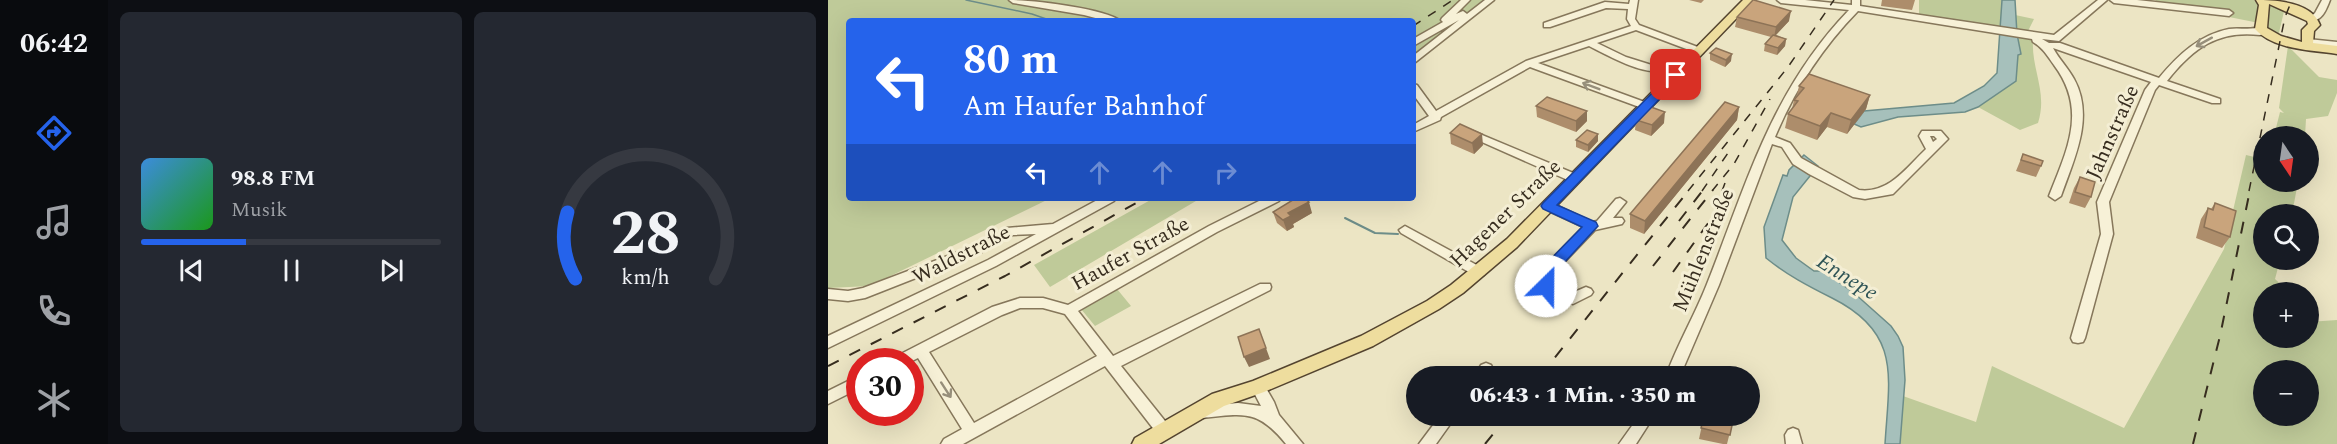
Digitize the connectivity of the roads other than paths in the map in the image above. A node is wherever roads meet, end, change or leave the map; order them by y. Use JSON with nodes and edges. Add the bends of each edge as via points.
{"nodes":[{"id":1,"x":1013,"y":0,"type":"edge"},
{"id":2,"x":1466,"y":0,"type":"edge"},
{"id":3,"x":1489,"y":0,"type":"edge"},
{"id":4,"x":1749,"y":0,"type":"edge"},
{"id":5,"x":1780,"y":0,"type":"edge"},
{"id":6,"x":2103,"y":0,"type":"edge"},
{"id":7,"x":2114,"y":0,"type":"edge"},
{"id":8,"x":2326,"y":0,"type":"edge"},
{"id":9,"x":2265,"y":2,"type":"edge"},
{"id":10,"x":1633,"y":3,"type":"edge"},
{"id":11,"x":1856,"y":4,"type":"edge"},
{"id":12,"x":2229,"y":13,"type":"dead end"},
{"id":13,"x":2316,"y":15,"type":"junction"},
{"id":14,"x":1106,"y":18,"type":"edge"},
{"id":15,"x":1448,"y":23,"type":"junction"},
{"id":16,"x":1547,"y":26,"type":"dead end"},
{"id":17,"x":1636,"y":27,"type":"junction"},
{"id":18,"x":2260,"y":30,"type":"junction"},
{"id":19,"x":2051,"y":39,"type":"junction"},
{"id":20,"x":1416,"y":41,"type":"edge"},
{"id":21,"x":2313,"y":41,"type":"junction"},
{"id":22,"x":1590,"y":42,"type":"junction"},
{"id":23,"x":2337,"y":45,"type":"edge"},
{"id":24,"x":2337,"y":50,"type":"edge"},
{"id":25,"x":1700,"y":51,"type":"junction"},
{"id":26,"x":1416,"y":59,"type":"edge"},
{"id":27,"x":1529,"y":63,"type":"junction"},
{"id":28,"x":1655,"y":69,"type":"tunnel mouth"},
{"id":29,"x":2159,"y":82,"type":"junction"},
{"id":30,"x":1416,"y":91,"type":"edge"},
{"id":31,"x":2216,"y":101,"type":"dead end"},
{"id":32,"x":1646,"y":106,"type":"junction"},
{"id":33,"x":1436,"y":118,"type":"junction"},
{"id":34,"x":1416,"y":128,"type":"edge"},
{"id":35,"x":1470,"y":133,"type":"edge"},
{"id":36,"x":1769,"y":139,"type":"junction"},
{"id":37,"x":1932,"y":149,"type":"dead end"},
{"id":38,"x":1574,"y":178,"type":"junction"},
{"id":39,"x":2055,"y":196,"type":"dead end"},
{"id":40,"x":1105,"y":201,"type":"edge"},
{"id":41,"x":1269,"y":201,"type":"edge"},
{"id":42,"x":1620,"y":202,"type":"dead end"},
{"id":43,"x":1548,"y":206,"type":"junction"},
{"id":44,"x":1618,"y":221,"type":"dead end"},
{"id":45,"x":1596,"y":225,"type":"junction"},
{"id":46,"x":1058,"y":228,"type":"junction"},
{"id":47,"x":1405,"y":230,"type":"dead end"},
{"id":48,"x":1011,"y":231,"type":"junction"},
{"id":49,"x":1026,"y":246,"type":"junction"},
{"id":50,"x":1479,"y":272,"type":"junction"},
{"id":51,"x":1265,"y":287,"type":"dead end"},
{"id":52,"x":1586,"y":292,"type":"dead end"},
{"id":53,"x":828,"y":294,"type":"edge"},
{"id":54,"x":1069,"y":310,"type":"junction"},
{"id":55,"x":2078,"y":338,"type":"dead end"},
{"id":56,"x":828,"y":342,"type":"edge"},
{"id":57,"x":924,"y":348,"type":"edge"},
{"id":58,"x":924,"y":356,"type":"edge"},
{"id":59,"x":1109,"y":361,"type":"junction"},
{"id":60,"x":1677,"y":366,"type":"edge"},
{"id":61,"x":846,"y":388,"type":"edge"},
{"id":62,"x":1251,"y":389,"type":"junction"},
{"id":63,"x":828,"y":398,"type":"edge"},
{"id":64,"x":1257,"y":411,"type":"junction"},
{"id":65,"x":1199,"y":412,"type":"junction"},
{"id":66,"x":1272,"y":418,"type":"junction"},
{"id":67,"x":1441,"y":426,"type":"edge"},
{"id":68,"x":1640,"y":426,"type":"edge"},
{"id":69,"x":971,"y":431,"type":"junction"},
{"id":70,"x":1164,"y":431,"type":"junction"},
{"id":71,"x":949,"y":444,"type":"edge"},
{"id":72,"x":1142,"y":444,"type":"edge"},
{"id":73,"x":1295,"y":444,"type":"edge"},
{"id":74,"x":1427,"y":444,"type":"edge"},
{"id":75,"x":1627,"y":444,"type":"edge"}],
"edges":[{"from":1,"to":14,"type":"street"},
{"from":2,"to":15,"type":"street","via":[[1445,16]]},
{"from":3,"to":15,"type":"street"},
{"from":3,"to":26,"type":"street"},
{"from":4,"to":25,"type":"main road","name":"Hagener Straße"},
{"from":5,"to":11,"type":"street","name":"Jahnstraße"},
{"from":6,"to":19,"type":"street"},
{"from":7,"to":12,"type":"street"},
{"from":8,"to":13,"type":"street"},
{"from":9,"to":13,"type":"main road"},
{"from":9,"to":18,"type":"main road"},
{"from":10,"to":16,"type":"street","via":[[1605,5]]},
{"from":10,"to":17,"type":"street","via":[[1631,19]]},
{"from":11,"to":19,"type":"street","name":"Jahnstraße"},
{"from":11,"to":36,"type":"street","name":"Mühlenstraße","via":[[1818,48]]},
{"from":13,"to":21,"type":"main road","via":[[2308,30]]},
{"from":15,"to":20,"type":"street"},
{"from":17,"to":22,"type":"street"},
{"from":17,"to":25,"type":"street"},
{"from":18,"to":21,"type":"main road","via":[[2291,42]]},
{"from":18,"to":29,"type":"street","one_way":true,"via":[[2240,29],[2206,39],[2178,60]]},
{"from":19,"to":29,"type":"street","name":"Jahnstraße"},
{"from":19,"to":39,"type":"street","via":[[2079,106],[2077,131]]},
{"from":21,"to":23,"type":"street"},
{"from":21,"to":24,"type":"main road"},
{"from":22,"to":27,"type":"street"},
{"from":22,"to":28,"type":"street"},
{"from":25,"to":32,"type":"main road","name":"Hagener Straße","via":[[1672,74]]},
{"from":32,"to":27,"type":"street","one_way":true},
{"from":27,"to":33,"type":"street"},
{"from":29,"to":31,"type":"street","name":"Jahnstraße"},
{"from":29,"to":55,"type":"street","name":"Jahnstraße","via":[[2150,90],[2103,202],[2107,234]]},
{"from":30,"to":33,"type":"street"},
{"from":32,"to":38,"type":"main road","name":"Hagener Straße"},
{"from":33,"to":34,"type":"street"},
{"from":35,"to":38,"type":"street"},
{"from":36,"to":37,"type":"street","via":[[1786,145],[1797,161],[1857,194],[1889,191]]},
{"from":36,"to":60,"type":"street","name":"Mühlenstraße","via":[[1717,277]]},
{"from":38,"to":43,"type":"main road","name":"Hagener Straße"},
{"from":40,"to":46,"type":"street","name":"Waldstraße"},
{"from":41,"to":54,"type":"street","name":"Haufer Straße"},
{"from":42,"to":45,"type":"street"},
{"from":43,"to":45,"type":"street"},
{"from":43,"to":50,"type":"main road","name":"Hagener Straße"},
{"from":44,"to":45,"type":"street"},
{"from":45,"to":52,"type":"street","via":[[1545,274],[1546,286],[1553,291],[1573,299]]},
{"from":46,"to":48,"type":"street"},
{"from":46,"to":49,"type":"street","name":"Waldstraße"},
{"from":47,"to":50,"type":"street"},
{"from":48,"to":49,"type":"street"},
{"from":48,"to":53,"type":"street","via":[[978,249],[865,293]]},
{"from":49,"to":56,"type":"street","name":"Waldstraße"},
{"from":50,"to":62,"type":"main road","name":"Hagener Straße","via":[[1384,333]]},
{"from":51,"to":59,"type":"street"},
{"from":54,"to":57,"type":"street","via":[[1043,303],[1020,303]]},
{"from":54,"to":59,"type":"street"},
{"from":58,"to":69,"type":"street","one_way":true},
{"from":59,"to":69,"type":"street"},
{"from":59,"to":70,"type":"street"},
{"from":61,"to":63,"type":"street"},
{"from":62,"to":64,"type":"street","via":[[1249,402]]},
{"from":62,"to":65,"type":"main road","name":"Hagener Straße","via":[[1230,402]]},
{"from":62,"to":66,"type":"street","via":[[1269,406]]},
{"from":64,"to":65,"type":"street"},
{"from":64,"to":66,"type":"street"},
{"from":65,"to":70,"type":"main road","name":"Hagener Straße"},
{"from":66,"to":73,"type":"street"},
{"from":67,"to":74,"type":"street"},
{"from":68,"to":75,"type":"street"},
{"from":69,"to":71,"type":"street"},
{"from":70,"to":72,"type":"main road","name":"Hagener Straße"}]}
